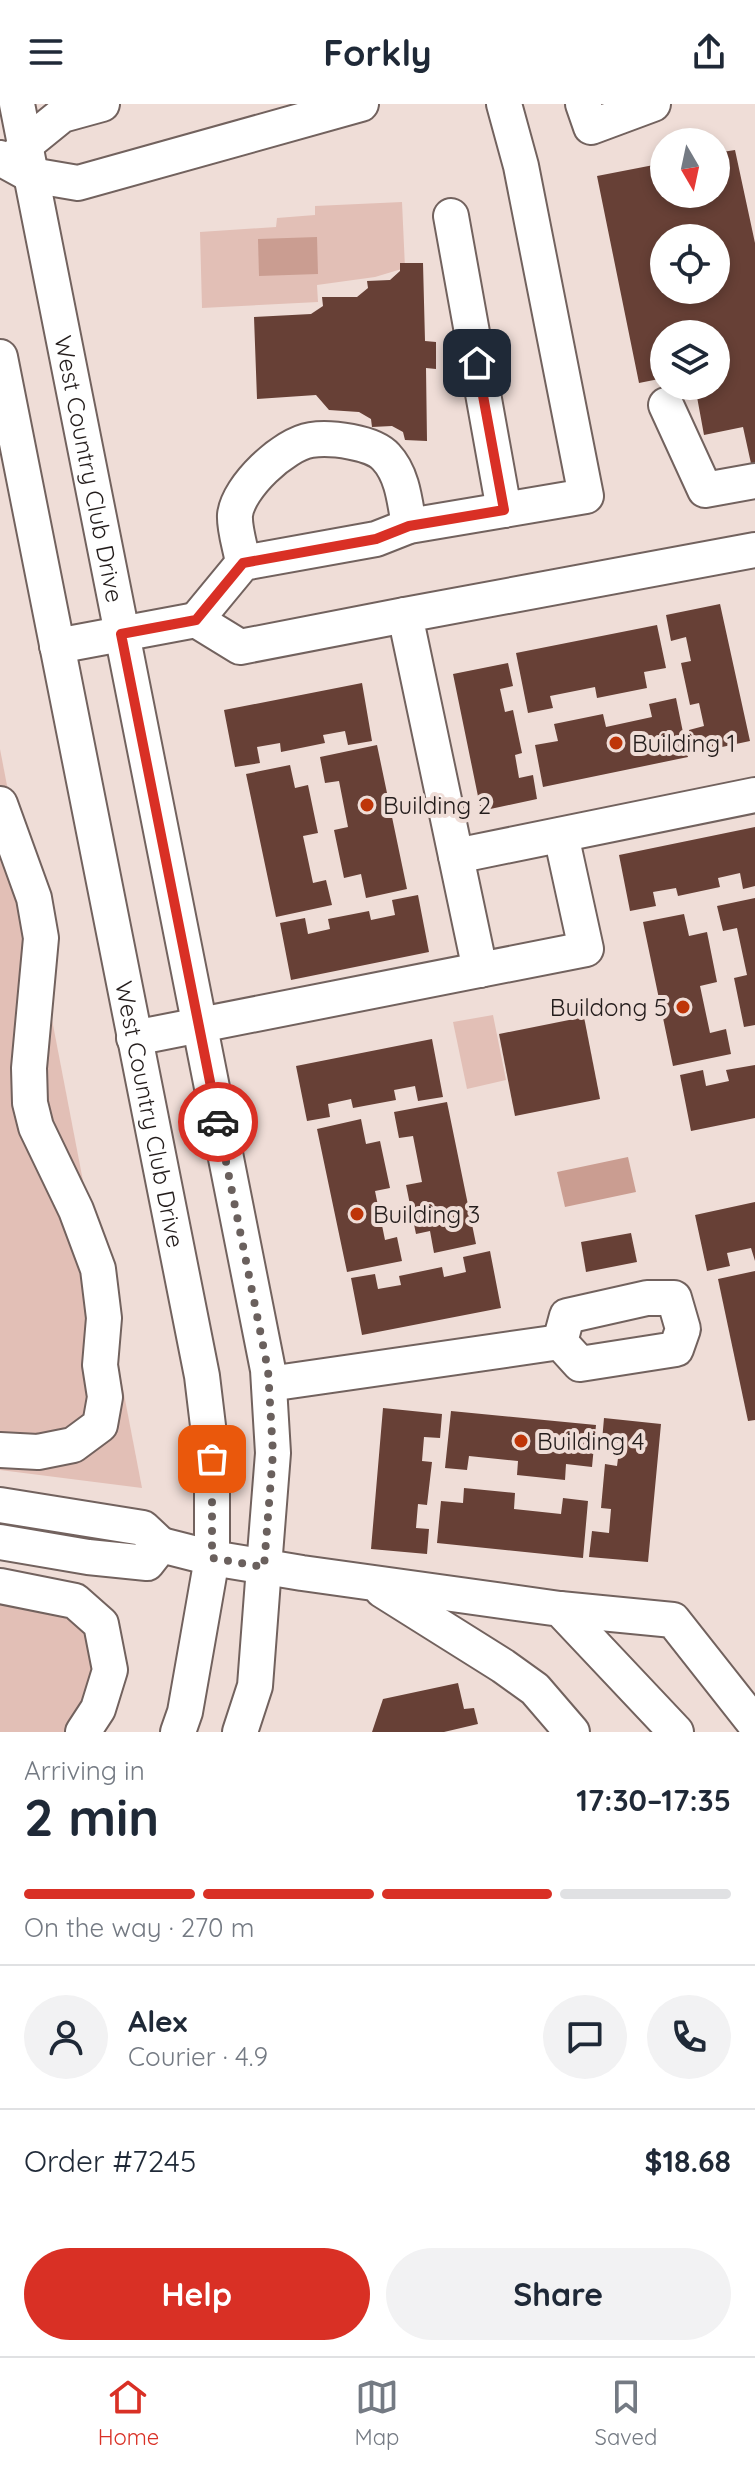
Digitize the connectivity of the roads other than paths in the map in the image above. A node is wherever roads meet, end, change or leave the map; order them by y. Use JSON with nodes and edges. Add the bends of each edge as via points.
{"nodes":[{"id":1,"x":17,"y":104,"type":"edge"},
{"id":2,"x":102,"y":104,"type":"edge"},
{"id":3,"x":361,"y":104,"type":"edge"},
{"id":4,"x":504,"y":104,"type":"edge"},
{"id":5,"x":583,"y":104,"type":"edge"},
{"id":6,"x":653,"y":104,"type":"edge"},
{"id":7,"x":13,"y":164,"type":"edge"},
{"id":8,"x":451,"y":216,"type":"dead end"},
{"id":9,"x":0,"y":357,"type":"edge"},
{"id":10,"x":666,"y":405,"type":"dead end"},
{"id":11,"x":7,"y":426,"type":"edge"},
{"id":12,"x":755,"y":481,"type":"edge"},
{"id":13,"x":504,"y":510,"type":"junction"},
{"id":14,"x":409,"y":526,"type":"junction"},
{"id":15,"x":755,"y":550,"type":"edge"},
{"id":16,"x":243,"y":563,"type":"junction"},
{"id":17,"x":405,"y":615,"type":"junction"},
{"id":18,"x":196,"y":620,"type":"junction"},
{"id":19,"x":121,"y":634,"type":"junction"},
{"id":20,"x":57,"y":646,"type":"junction"},
{"id":21,"x":755,"y":795,"type":"edge"},
{"id":22,"x":0,"y":804,"type":"edge"},
{"id":23,"x":561,"y":835,"type":"junction"},
{"id":24,"x":456,"y":856,"type":"junction"},
{"id":25,"x":480,"y":970,"type":"junction"},
{"id":26,"x":199,"y":1024,"type":"junction"},
{"id":27,"x":134,"y":1038,"type":"junction"},
{"id":28,"x":560,"y":1342,"type":"dead end"},
{"id":29,"x":269,"y":1384,"type":"junction"},
{"id":30,"x":0,"y":1450,"type":"edge"},
{"id":31,"x":0,"y":1505,"type":"edge"},
{"id":32,"x":0,"y":1542,"type":"edge"},
{"id":33,"x":161,"y":1545,"type":"junction"},
{"id":34,"x":212,"y":1558,"type":"junction"},
{"id":35,"x":264,"y":1567,"type":"junction"},
{"id":36,"x":372,"y":1584,"type":"junction"},
{"id":37,"x":0,"y":1586,"type":"edge"},
{"id":38,"x":465,"y":1596,"type":"junction"},
{"id":39,"x":560,"y":1609,"type":"junction"},
{"id":40,"x":484,"y":1654,"type":"junction"},
{"id":41,"x":755,"y":1724,"type":"edge"},
{"id":42,"x":83,"y":1732,"type":"edge"},
{"id":43,"x":178,"y":1732,"type":"edge"},
{"id":44,"x":240,"y":1732,"type":"edge"},
{"id":45,"x":572,"y":1732,"type":"edge"},
{"id":46,"x":676,"y":1732,"type":"edge"}],
"edges":[{"from":1,"to":7,"type":"street","name":"West Country Club Drive"},
{"from":2,"to":7,"type":"street","via":[[62,115]]},
{"from":3,"to":7,"type":"street","via":[[78,183]]},
{"from":4,"to":13,"type":"street","via":[[586,496]]},
{"from":5,"to":6,"type":"street","via":[[591,127]]},
{"from":7,"to":19,"type":"street","name":"West Country Club Drive"},
{"from":8,"to":13,"type":"street"},
{"from":9,"to":11,"type":"street","name":"West Country Club Drive"},
{"from":10,"to":12,"type":"street","via":[[705,490]]},
{"from":11,"to":20,"type":"street","name":"West Country Club Drive"},
{"from":13,"to":14,"type":"street"},
{"from":14,"to":16,"type":"street","via":[[376,539]]},
{"from":14,"to":16,"type":"street","via":[[402,486],[386,456],[359,442],[309,440],[274,457],[248,488],[235,514]]},
{"from":15,"to":17,"type":"street"},
{"from":16,"to":18,"type":"street"},
{"from":17,"to":18,"type":"street","via":[[240,647]]},
{"from":17,"to":24,"type":"street"},
{"from":18,"to":19,"type":"street"},
{"from":19,"to":20,"type":"street"},
{"from":19,"to":26,"type":"street","name":"West Country Club Drive"},
{"from":20,"to":27,"type":"street","name":"West Country Club Drive"},
{"from":21,"to":23,"type":"street"},
{"from":22,"to":30,"type":"street","via":[[34,898],[41,938],[30,1103],[98,1269],[105,1397],[100,1425],[73,1445],[38,1452]]},
{"from":23,"to":24,"type":"street"},
{"from":23,"to":25,"type":"street","via":[[586,949]]},
{"from":24,"to":25,"type":"street"},
{"from":25,"to":26,"type":"street"},
{"from":26,"to":27,"type":"street"},
{"from":26,"to":29,"type":"street","name":"West Country Club Drive"},
{"from":27,"to":34,"type":"street","name":"West Country Club Drive","via":[[202,1376],[212,1459]]},
{"from":28,"to":29,"type":"street"},
{"from":29,"to":35,"type":"street","name":"West Country Club Drive","via":[[273,1453]]},
{"from":31,"to":33,"type":"street","via":[[143,1528]]},
{"from":32,"to":33,"type":"street","via":[[147,1563]]},
{"from":33,"to":34,"type":"street"},
{"from":34,"to":35,"type":"street"},
{"from":34,"to":43,"type":"street","name":"West Country Club Drive"},
{"from":35,"to":36,"type":"street"},
{"from":35,"to":44,"type":"street","name":"West Country Club Drive","via":[[255,1686]]},
{"from":36,"to":38,"type":"street"},
{"from":36,"to":40,"type":"street"},
{"from":37,"to":42,"type":"street","via":[[75,1601],[101,1624],[110,1670],[98,1709]]},
{"from":38,"to":39,"type":"street"},
{"from":38,"to":40,"type":"street"},
{"from":39,"to":41,"type":"street","via":[[673,1620]]},
{"from":39,"to":46,"type":"street"},
{"from":40,"to":45,"type":"street","via":[[535,1689]]}]}
